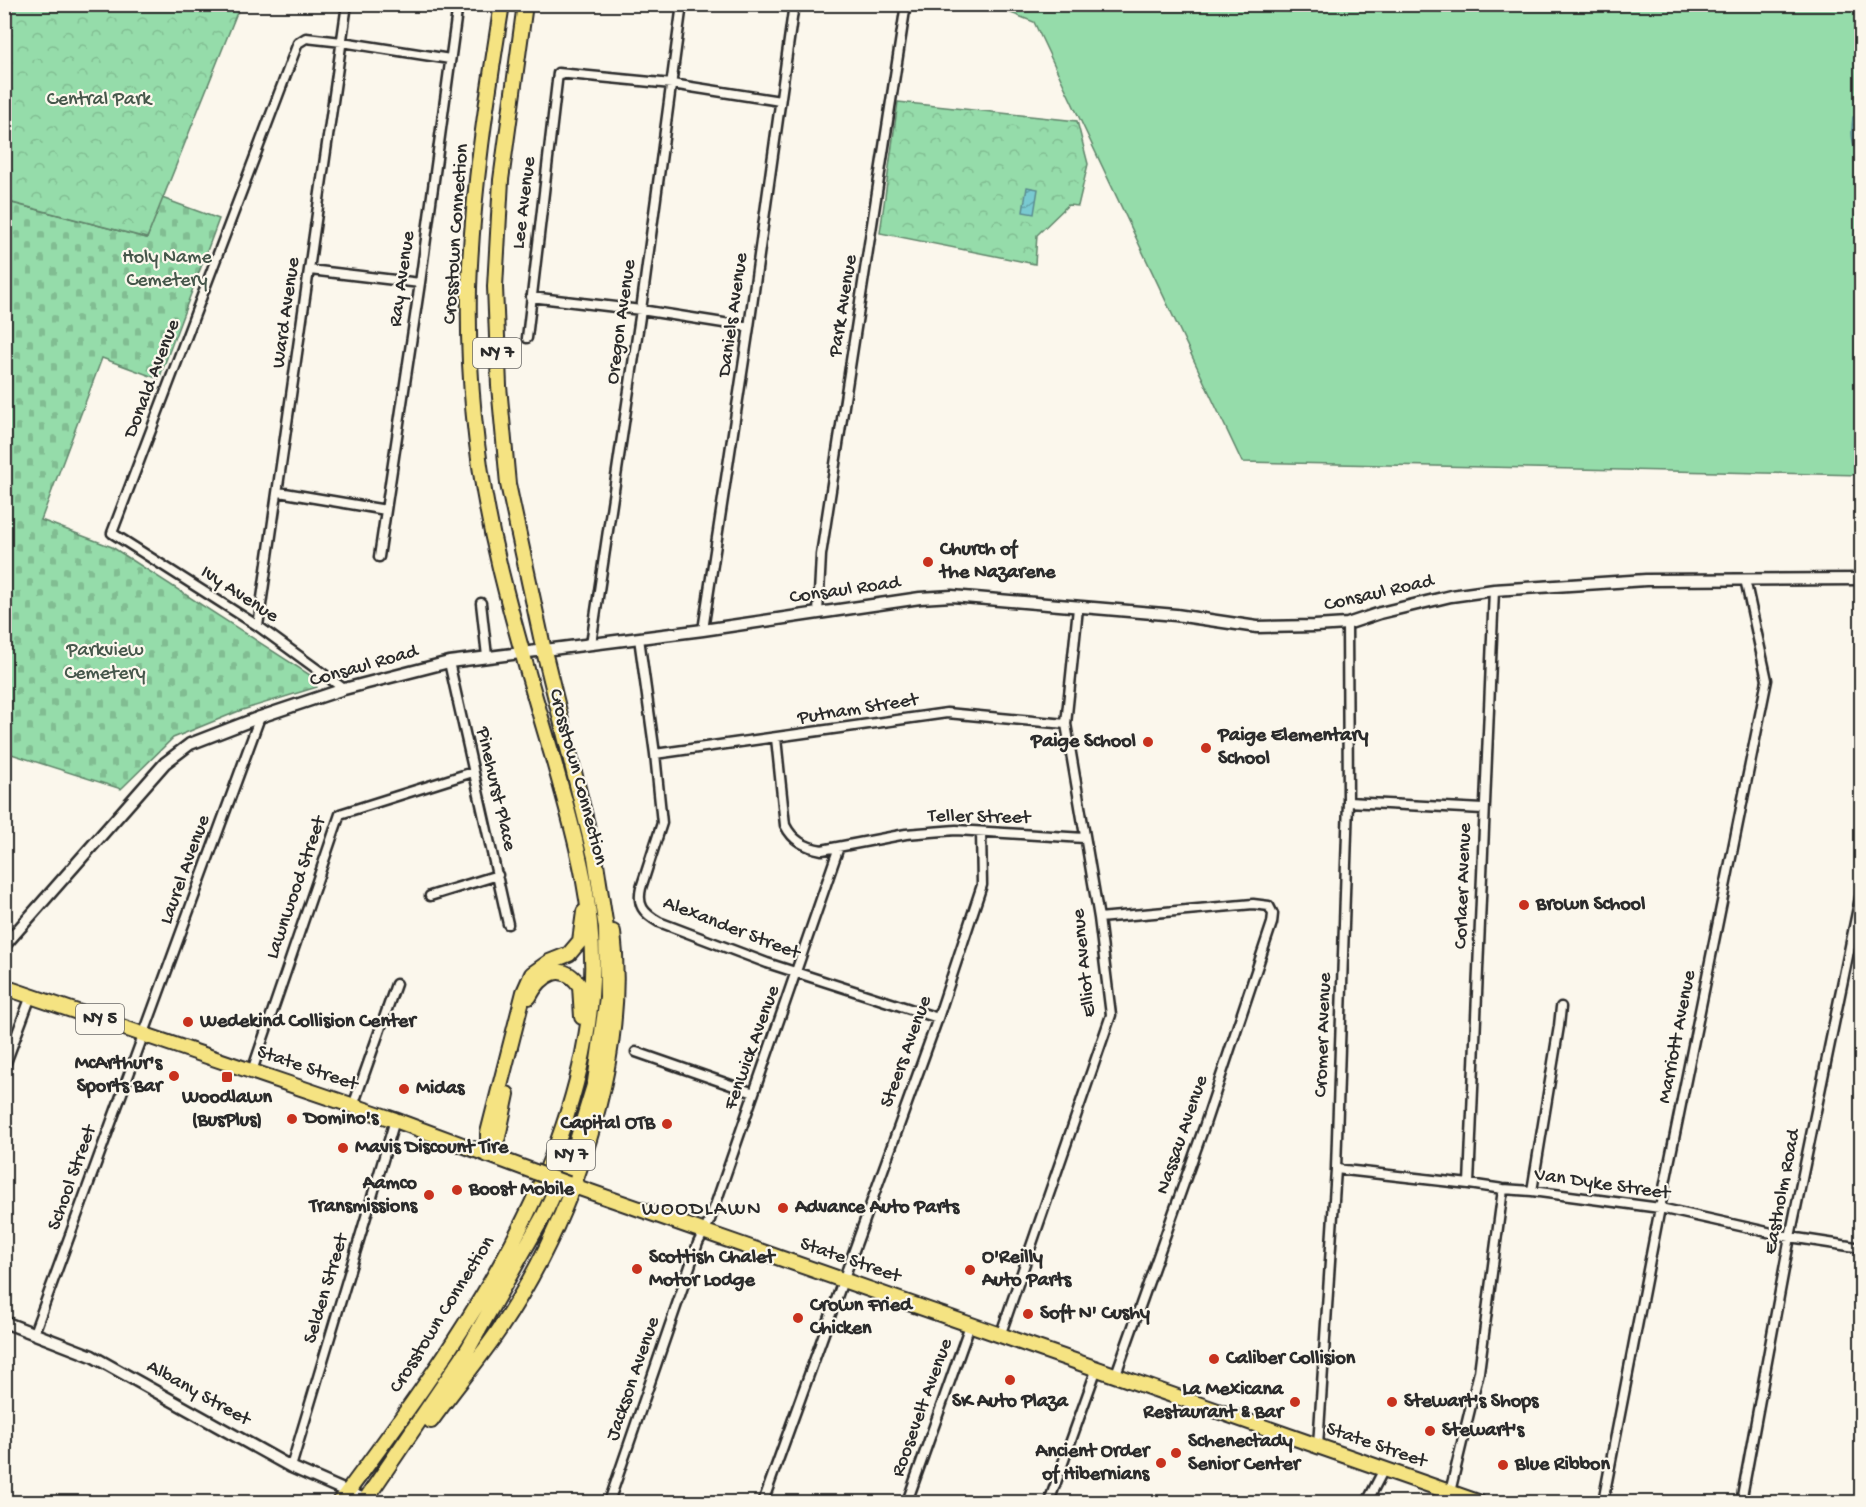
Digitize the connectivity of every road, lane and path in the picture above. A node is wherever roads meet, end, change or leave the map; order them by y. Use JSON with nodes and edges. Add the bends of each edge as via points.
{"nodes":[{"id":1,"x":346,"y":4,"type":"edge"},
{"id":2,"x":458,"y":4,"type":"edge"},
{"id":3,"x":502,"y":4,"type":"edge"},
{"id":4,"x":525,"y":4,"type":"edge"},
{"id":5,"x":682,"y":4,"type":"edge"},
{"id":6,"x":794,"y":4,"type":"edge"},
{"id":7,"x":906,"y":4,"type":"edge"},
{"id":8,"x":342,"y":42,"type":"junction"},
{"id":9,"x":450,"y":59,"type":"junction"},
{"id":10,"x":672,"y":84,"type":"junction"},
{"id":11,"x":780,"y":101,"type":"junction"},
{"id":12,"x":310,"y":270,"type":"junction"},
{"id":13,"x":420,"y":283,"type":"junction"},
{"id":14,"x":531,"y":297,"type":"junction"},
{"id":15,"x":641,"y":310,"type":"junction"},
{"id":16,"x":749,"y":327,"type":"junction"},
{"id":17,"x":527,"y":338,"type":"dead end"},
{"id":18,"x":279,"y":492,"type":"junction"},
{"id":19,"x":386,"y":510,"type":"junction"},
{"id":20,"x":112,"y":533,"type":"joint"},
{"id":21,"x":379,"y":557,"type":"dead end"},
{"id":22,"x":1745,"y":579,"type":"junction"},
{"id":23,"x":1862,"y":579,"type":"edge"},
{"id":24,"x":1494,"y":591,"type":"junction"},
{"id":25,"x":481,"y":603,"type":"dead end"},
{"id":26,"x":1078,"y":608,"type":"junction"},
{"id":27,"x":818,"y":613,"type":"junction"},
{"id":28,"x":1347,"y":624,"type":"junction"},
{"id":29,"x":258,"y":626,"type":"junction"},
{"id":30,"x":703,"y":630,"type":"junction"},
{"id":31,"x":639,"y":638,"type":"junction"},
{"id":32,"x":591,"y":644,"type":"junction"},
{"id":33,"x":544,"y":651,"type":"junction"},
{"id":34,"x":523,"y":653,"type":"junction"},
{"id":35,"x":487,"y":656,"type":"junction"},
{"id":36,"x":449,"y":662,"type":"junction"},
{"id":37,"x":344,"y":689,"type":"junction"},
{"id":38,"x":260,"y":717,"type":"junction"},
{"id":39,"x":1066,"y":724,"type":"junction"},
{"id":40,"x":776,"y":738,"type":"junction"},
{"id":41,"x":655,"y":754,"type":"junction"},
{"id":42,"x":473,"y":772,"type":"junction"},
{"id":43,"x":1348,"y":802,"type":"junction"},
{"id":44,"x":1483,"y":808,"type":"junction"},
{"id":45,"x":981,"y":832,"type":"junction"},
{"id":46,"x":1084,"y":838,"type":"junction"},
{"id":47,"x":839,"y":847,"type":"junction"},
{"id":48,"x":595,"y":857,"type":"junction"},
{"id":49,"x":583,"y":868,"type":"junction"},
{"id":50,"x":498,"y":875,"type":"junction"},
{"id":51,"x":1862,"y":888,"type":"edge"},
{"id":52,"x":430,"y":896,"type":"dead end"},
{"id":53,"x":1099,"y":918,"type":"junction"},
{"id":54,"x":508,"y":924,"type":"dead end"},
{"id":55,"x":4,"y":946,"type":"edge"},
{"id":56,"x":797,"y":972,"type":"junction"},
{"id":57,"x":396,"y":984,"type":"dead end"},
{"id":58,"x":4,"y":987,"type":"edge"},
{"id":59,"x":31,"y":996,"type":"junction"},
{"id":60,"x":1561,"y":1007,"type":"dead end"},
{"id":61,"x":938,"y":1018,"type":"junction"},
{"id":62,"x":143,"y":1034,"type":"junction"},
{"id":63,"x":584,"y":1042,"type":"junction"},
{"id":64,"x":636,"y":1052,"type":"dead end"},
{"id":65,"x":4,"y":1068,"type":"edge"},
{"id":66,"x":252,"y":1071,"type":"junction"},
{"id":67,"x":754,"y":1093,"type":"junction"},
{"id":68,"x":352,"y":1106,"type":"junction"},
{"id":69,"x":395,"y":1120,"type":"junction"},
{"id":70,"x":488,"y":1155,"type":"junction"},
{"id":71,"x":1335,"y":1169,"type":"junction"},
{"id":72,"x":1469,"y":1184,"type":"junction"},
{"id":73,"x":570,"y":1185,"type":"junction"},
{"id":74,"x":1503,"y":1189,"type":"junction"},
{"id":75,"x":1532,"y":1191,"type":"junction"},
{"id":76,"x":1660,"y":1208,"type":"junction"},
{"id":77,"x":704,"y":1232,"type":"junction"},
{"id":78,"x":1790,"y":1237,"type":"junction"},
{"id":79,"x":1862,"y":1248,"type":"edge"},
{"id":80,"x":842,"y":1279,"type":"junction"},
{"id":81,"x":4,"y":1322,"type":"edge"},
{"id":82,"x":970,"y":1325,"type":"junction"},
{"id":83,"x":34,"y":1333,"type":"junction"},
{"id":84,"x":1000,"y":1336,"type":"junction"},
{"id":85,"x":1097,"y":1368,"type":"junction"},
{"id":86,"x":1116,"y":1374,"type":"junction"},
{"id":87,"x":1318,"y":1446,"type":"junction"},
{"id":88,"x":291,"y":1467,"type":"junction"},
{"id":89,"x":1384,"y":1469,"type":"junction"},
{"id":90,"x":379,"y":1482,"type":"junction"},
{"id":91,"x":1450,"y":1492,"type":"junction"},
{"id":92,"x":344,"y":1497,"type":"edge"},
{"id":93,"x":367,"y":1502,"type":"edge"},
{"id":94,"x":609,"y":1503,"type":"edge"},
{"id":95,"x":763,"y":1503,"type":"edge"},
{"id":96,"x":907,"y":1503,"type":"edge"},
{"id":97,"x":1049,"y":1503,"type":"edge"},
{"id":98,"x":1367,"y":1503,"type":"edge"},
{"id":99,"x":1478,"y":1503,"type":"edge"},
{"id":100,"x":1603,"y":1503,"type":"edge"},
{"id":101,"x":1741,"y":1503,"type":"edge"}],
"edges":[{"from":1,"to":8,"type":"street","name":"Ward Avenue"},
{"from":2,"to":9,"type":"street","name":"Ray Avenue"},
{"from":3,"to":34,"type":"main road","name":"Crosstown Connection","number":"NY 7","via":[[477,176],[470,288],[471,382],[482,476],[500,571]]},
{"from":4,"to":33,"type":"main road","name":"Crosstown Connection","number":"NY 7","via":[[501,180],[495,287],[508,484]]},
{"from":5,"to":10,"type":"street","name":"Oregon Avenue"},
{"from":6,"to":11,"type":"street","name":"Daniels Avenue"},
{"from":7,"to":27,"type":"street","name":"Park Avenue","via":[[822,555]]},
{"from":8,"to":9,"type":"street"},
{"from":8,"to":12,"type":"street","name":"Ward Avenue"},
{"from":8,"to":20,"type":"street","name":"Donald Avenue","via":[[306,38],[298,43]]},
{"from":9,"to":13,"type":"street","name":"Ray Avenue"},
{"from":10,"to":11,"type":"street"},
{"from":10,"to":14,"type":"street","name":"Lee Avenue","via":[[558,73]]},
{"from":10,"to":15,"type":"street","name":"Oregon Avenue"},
{"from":11,"to":16,"type":"street","name":"Daniels Avenue"},
{"from":12,"to":13,"type":"street"},
{"from":12,"to":18,"type":"street","name":"Ward Avenue"},
{"from":13,"to":19,"type":"street","name":"Ray Avenue"},
{"from":14,"to":15,"type":"street"},
{"from":14,"to":17,"type":"street","name":"Lee Avenue"},
{"from":15,"to":16,"type":"street"},
{"from":15,"to":32,"type":"street","name":"Oregon Avenue"},
{"from":16,"to":30,"type":"street","name":"Daniels Avenue"},
{"from":18,"to":19,"type":"street"},
{"from":18,"to":29,"type":"street","name":"Ward Avenue"},
{"from":19,"to":21,"type":"street","name":"Ray Avenue"},
{"from":20,"to":29,"type":"street","name":"Ivy Avenue"},
{"from":22,"to":23,"type":"street","name":"Consaul Road"},
{"from":22,"to":24,"type":"street","name":"Consaul Road","via":[[1646,580]]},
{"from":22,"to":76,"type":"street","name":"Marriott Avenue","via":[[1767,680]]},
{"from":24,"to":28,"type":"street","name":"Consaul Road","via":[[1451,596]]},
{"from":24,"to":44,"type":"street","name":"Corlaer Avenue"},
{"from":25,"to":35,"type":"street"},
{"from":26,"to":27,"type":"street","name":"Consaul Road","via":[[952,596]]},
{"from":26,"to":28,"type":"street","name":"Consaul Road","via":[[1176,615],[1257,627]]},
{"from":26,"to":39,"type":"street","name":"Elliot Avenue"},
{"from":27,"to":30,"type":"street","name":"Consaul Road"},
{"from":28,"to":43,"type":"street","name":"Cromer Avenue"},
{"from":29,"to":37,"type":"street","name":"Ivy Avenue"},
{"from":30,"to":31,"type":"street","name":"Consaul Road"},
{"from":31,"to":32,"type":"street","name":"Consaul Road"},
{"from":31,"to":41,"type":"street","name":"Alexander Street"},
{"from":32,"to":33,"type":"street","name":"Consaul Road"},
{"from":33,"to":34,"type":"street","name":"Consaul Road"},
{"from":33,"to":48,"type":"main road","name":"Crosstown Connection","number":"NY 7"},
{"from":34,"to":35,"type":"street","name":"Consaul Road"},
{"from":34,"to":49,"type":"main road","name":"Crosstown Connection","number":"NY 7"},
{"from":35,"to":36,"type":"street","name":"Consaul Road"},
{"from":36,"to":37,"type":"street","name":"Consaul Road"},
{"from":36,"to":42,"type":"street","name":"Pinehurst Place"},
{"from":37,"to":38,"type":"street","name":"Consaul Road"},
{"from":38,"to":55,"type":"street","name":"Consaul Road","via":[[190,744],[165,763]]},
{"from":38,"to":62,"type":"street","name":"Laurel Avenue"},
{"from":39,"to":40,"type":"street","name":"Putnam Street","via":[[946,713]]},
{"from":39,"to":46,"type":"street","name":"Elliot Avenue"},
{"from":40,"to":41,"type":"street","name":"Putnam Street"},
{"from":40,"to":47,"type":"street","via":[[785,825],[790,834],[810,848]]},
{"from":41,"to":56,"type":"street","name":"Alexander Street","via":[[662,823],[641,888],[641,908],[658,922]]},
{"from":42,"to":50,"type":"street","name":"Pinehurst Place"},
{"from":42,"to":66,"type":"street","name":"Lawnwood Street","via":[[340,814]]},
{"from":43,"to":44,"type":"street"},
{"from":43,"to":71,"type":"street","name":"Cromer Avenue"},
{"from":44,"to":72,"type":"street","name":"Corlaer Avenue"},
{"from":45,"to":46,"type":"street","name":"Teller Street"},
{"from":45,"to":47,"type":"street","name":"Teller Street","via":[[906,834]]},
{"from":45,"to":61,"type":"street","name":"Steers Avenue","via":[[982,885]]},
{"from":46,"to":53,"type":"street","name":"Elliot Avenue"},
{"from":47,"to":56,"type":"street","name":"Fenwick Avenue"},
{"from":48,"to":73,"type":"main road","via":[[612,918],[616,1003],[612,1046],[597,1114]]},
{"from":48,"to":90,"type":"main road","name":"Crosstown Connection","number":"NY 7","via":[[606,928],[607,996],[595,1082],[575,1147],[544,1215],[468,1349]]},
{"from":49,"to":63,"type":"main road","name":"Crosstown Connection","number":"NY 7","via":[[592,930],[591,997]]},
{"from":49,"to":70,"type":"main road","via":[[584,920],[580,941],[569,954],[532,974],[524,992],[488,1133]]},
{"from":50,"to":52,"type":"street"},
{"from":50,"to":54,"type":"street","name":"Pinehurst Place"},
{"from":51,"to":78,"type":"street","name":"Eastholm Road"},
{"from":53,"to":84,"type":"street","name":"Elliot Avenue","via":[[1111,1015]]},
{"from":53,"to":86,"type":"street","name":"Nassau Avenue","via":[[1253,904],[1269,906],[1274,914]]},
{"from":56,"to":61,"type":"street","name":"Alexander Street"},
{"from":56,"to":67,"type":"street","name":"Fenwick Avenue"},
{"from":57,"to":68,"type":"street"},
{"from":58,"to":59,"type":"main road","name":"State Street","number":"NY 5"},
{"from":59,"to":62,"type":"main road","name":"State Street","number":"NY 5"},
{"from":59,"to":65,"type":"street"},
{"from":60,"to":75,"type":"street"},
{"from":61,"to":80,"type":"street","name":"Steers Avenue"},
{"from":62,"to":66,"type":"main road","name":"State Street","number":"NY 5"},
{"from":62,"to":83,"type":"street","name":"School Street"},
{"from":63,"to":70,"type":"main road","via":[[580,986],[565,973],[547,975],[530,995],[498,1137]]},
{"from":63,"to":92,"type":"main road","name":"Crosstown Connection","number":"NY 7","via":[[579,1072],[554,1150],[489,1286],[415,1399]]},
{"from":64,"to":67,"type":"street"},
{"from":66,"to":68,"type":"main road","name":"State Street","number":"NY 5"},
{"from":67,"to":77,"type":"street","name":"Fenwick Avenue"},
{"from":68,"to":69,"type":"main road","name":"State Street","number":"NY 5"},
{"from":69,"to":70,"type":"main road","name":"State Street","number":"NY 5"},
{"from":69,"to":88,"type":"street","name":"Selden Street"},
{"from":70,"to":73,"type":"main road","name":"State Street","number":"NY 5","bridge":true},
{"from":71,"to":72,"type":"street","name":"Van Dyke Street"},
{"from":71,"to":87,"type":"street","name":"Cromer Avenue"},
{"from":72,"to":74,"type":"street","name":"Van Dyke Street"},
{"from":73,"to":77,"type":"main road","name":"State Street","number":"NY 5"},
{"from":73,"to":90,"type":"main road","via":[[550,1239],[525,1290],[498,1332],[407,1453]]},
{"from":74,"to":75,"type":"street","name":"Van Dyke Street"},
{"from":74,"to":91,"type":"street","via":[[1479,1372]]},
{"from":75,"to":76,"type":"street","name":"Van Dyke Street"},
{"from":76,"to":78,"type":"street","name":"Van Dyke Street"},
{"from":76,"to":100,"type":"street","name":"Marriott Avenue"},
{"from":77,"to":80,"type":"main road","name":"State Street","number":"NY 5"},
{"from":77,"to":94,"type":"street","name":"Jackson Avenue"},
{"from":78,"to":79,"type":"street","name":"Van Dyke Street"},
{"from":78,"to":101,"type":"street","name":"Eastholm Road"},
{"from":80,"to":82,"type":"main road","name":"State Street","number":"NY 5"},
{"from":80,"to":95,"type":"street","name":"Steers Avenue"},
{"from":81,"to":83,"type":"street","name":"Albany Street"},
{"from":82,"to":84,"type":"main road","name":"State Street","number":"NY 5"},
{"from":82,"to":96,"type":"street","name":"Roosevelt Avenue"},
{"from":83,"to":88,"type":"street","name":"Albany Street","via":[[92,1356]]},
{"from":84,"to":85,"type":"main road","name":"State Street","number":"NY 5"},
{"from":85,"to":86,"type":"main road","name":"State Street","number":"NY 5"},
{"from":85,"to":97,"type":"street"},
{"from":86,"to":87,"type":"main road","name":"State Street","number":"NY 5"},
{"from":87,"to":89,"type":"main road","name":"State Street","number":"NY 5"},
{"from":88,"to":92,"type":"street","name":"Albany Street"},
{"from":89,"to":91,"type":"main road","name":"State Street","number":"NY 5"},
{"from":89,"to":98,"type":"street"},
{"from":90,"to":93,"type":"main road","name":"Crosstown Connection","number":"NY 7"},
{"from":91,"to":99,"type":"main road","name":"State Street","number":"NY 5"},
{"from":92,"to":93,"type":"street","name":"Albany Street"}]}
